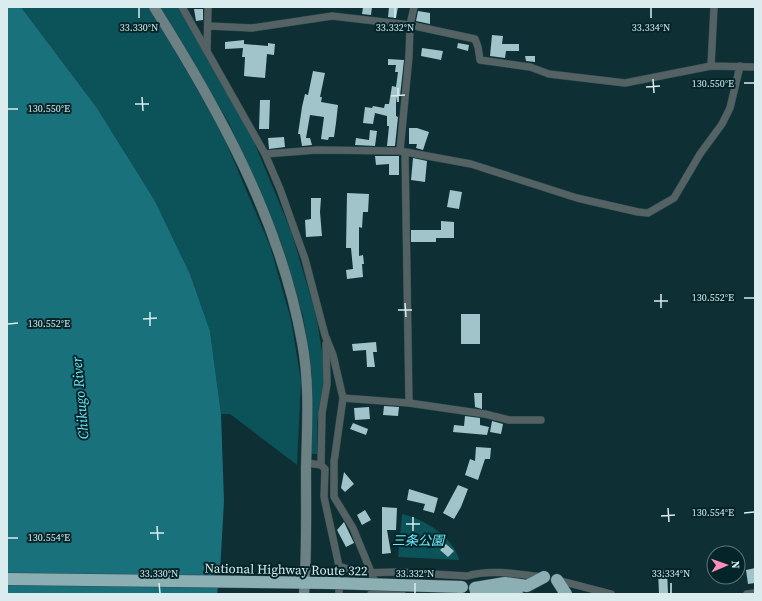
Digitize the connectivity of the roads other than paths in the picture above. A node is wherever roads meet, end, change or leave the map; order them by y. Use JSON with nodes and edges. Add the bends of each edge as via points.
{"nodes":[{"id":1,"x":154,"y":7,"type":"edge"},
{"id":2,"x":182,"y":7,"type":"edge"},
{"id":3,"x":208,"y":7,"type":"edge"},
{"id":4,"x":414,"y":7,"type":"edge"},
{"id":5,"x":714,"y":7,"type":"edge"},
{"id":6,"x":410,"y":25,"type":"junction"},
{"id":7,"x":208,"y":26,"type":"junction"},
{"id":8,"x":207,"y":50,"type":"junction"},
{"id":9,"x":711,"y":66,"type":"junction"},
{"id":10,"x":740,"y":66,"type":"junction"},
{"id":11,"x":755,"y":67,"type":"edge"},
{"id":12,"x":403,"y":151,"type":"junction"},
{"id":13,"x":265,"y":154,"type":"junction"},
{"id":14,"x":325,"y":335,"type":"junction"},
{"id":15,"x":343,"y":398,"type":"junction"},
{"id":16,"x":409,"y":403,"type":"junction"},
{"id":17,"x":541,"y":420,"type":"dead end"},
{"id":18,"x":306,"y":463,"type":"junction"},
{"id":19,"x":321,"y":465,"type":"junction"},
{"id":20,"x":339,"y":566,"type":"junction"},
{"id":21,"x":372,"y":574,"type":"junction"},
{"id":22,"x":544,"y":577,"type":"junction"},
{"id":23,"x":7,"y":579,"type":"edge"},
{"id":24,"x":557,"y":580,"type":"junction"},
{"id":25,"x":305,"y":589,"type":"edge"},
{"id":26,"x":476,"y":591,"type":"edge"},
{"id":27,"x":755,"y":593,"type":"edge"},
{"id":28,"x":339,"y":594,"type":"edge"},
{"id":29,"x":371,"y":594,"type":"edge"},
{"id":30,"x":380,"y":594,"type":"edge"},
{"id":31,"x":402,"y":594,"type":"edge"},
{"id":32,"x":516,"y":594,"type":"edge"},
{"id":33,"x":566,"y":594,"type":"edge"},
{"id":34,"x":610,"y":594,"type":"edge"},
{"id":35,"x":747,"y":594,"type":"edge"}],
"edges":[{"from":1,"to":18,"type":"street","via":[[197,77],[243,166],[282,263],[302,342],[306,374]]},
{"from":2,"to":8,"type":"street"},
{"from":3,"to":7,"type":"street"},
{"from":4,"to":6,"type":"street"},
{"from":5,"to":9,"type":"street"},
{"from":6,"to":7,"type":"street","via":[[332,16],[252,28]]},
{"from":6,"to":9,"type":"street","via":[[475,39],[480,60],[530,67],[550,74],[632,83]]},
{"from":6,"to":12,"type":"street"},
{"from":7,"to":8,"type":"street"},
{"from":8,"to":13,"type":"street"},
{"from":9,"to":10,"type":"street"},
{"from":10,"to":11,"type":"street"},
{"from":10,"to":12,"type":"street","via":[[730,108],[722,124],[700,154],[674,198],[648,213],[577,198],[471,164]]},
{"from":12,"to":13,"type":"street","via":[[317,150]]},
{"from":12,"to":16,"type":"street"},
{"from":13,"to":14,"type":"street","via":[[305,259]]},
{"from":14,"to":15,"type":"street","via":[[333,355]]},
{"from":14,"to":19,"type":"street","via":[[328,359],[322,413]]},
{"from":15,"to":16,"type":"street"},
{"from":15,"to":21,"type":"street","via":[[334,462],[334,497],[353,528]]},
{"from":16,"to":17,"type":"street","via":[[509,420]]},
{"from":18,"to":19,"type":"street"},
{"from":18,"to":25,"type":"street"},
{"from":19,"to":20,"type":"street","via":[[324,469],[324,497]]},
{"from":20,"to":21,"type":"street"},
{"from":20,"to":28,"type":"street"},
{"from":21,"to":22,"type":"street","via":[[514,574]]},
{"from":21,"to":30,"type":"street"},
{"from":22,"to":24,"type":"street"},
{"from":22,"to":26,"type":"highway","via":[[527,586],[505,583]]},
{"from":23,"to":25,"type":"highway","name":"National Highway Route 322","via":[[292,583]]},
{"from":24,"to":33,"type":"highway"},
{"from":24,"to":34,"type":"street"},
{"from":25,"to":26,"type":"highway","name":"National Highway Route 322","bridge":true,"via":[[330,583],[462,587]]},
{"from":26,"to":32,"type":"highway","name":"National Highway Route 322"},
{"from":27,"to":35,"type":"street"},
{"from":29,"to":30,"type":"street"},
{"from":30,"to":31,"type":"street"}]}
